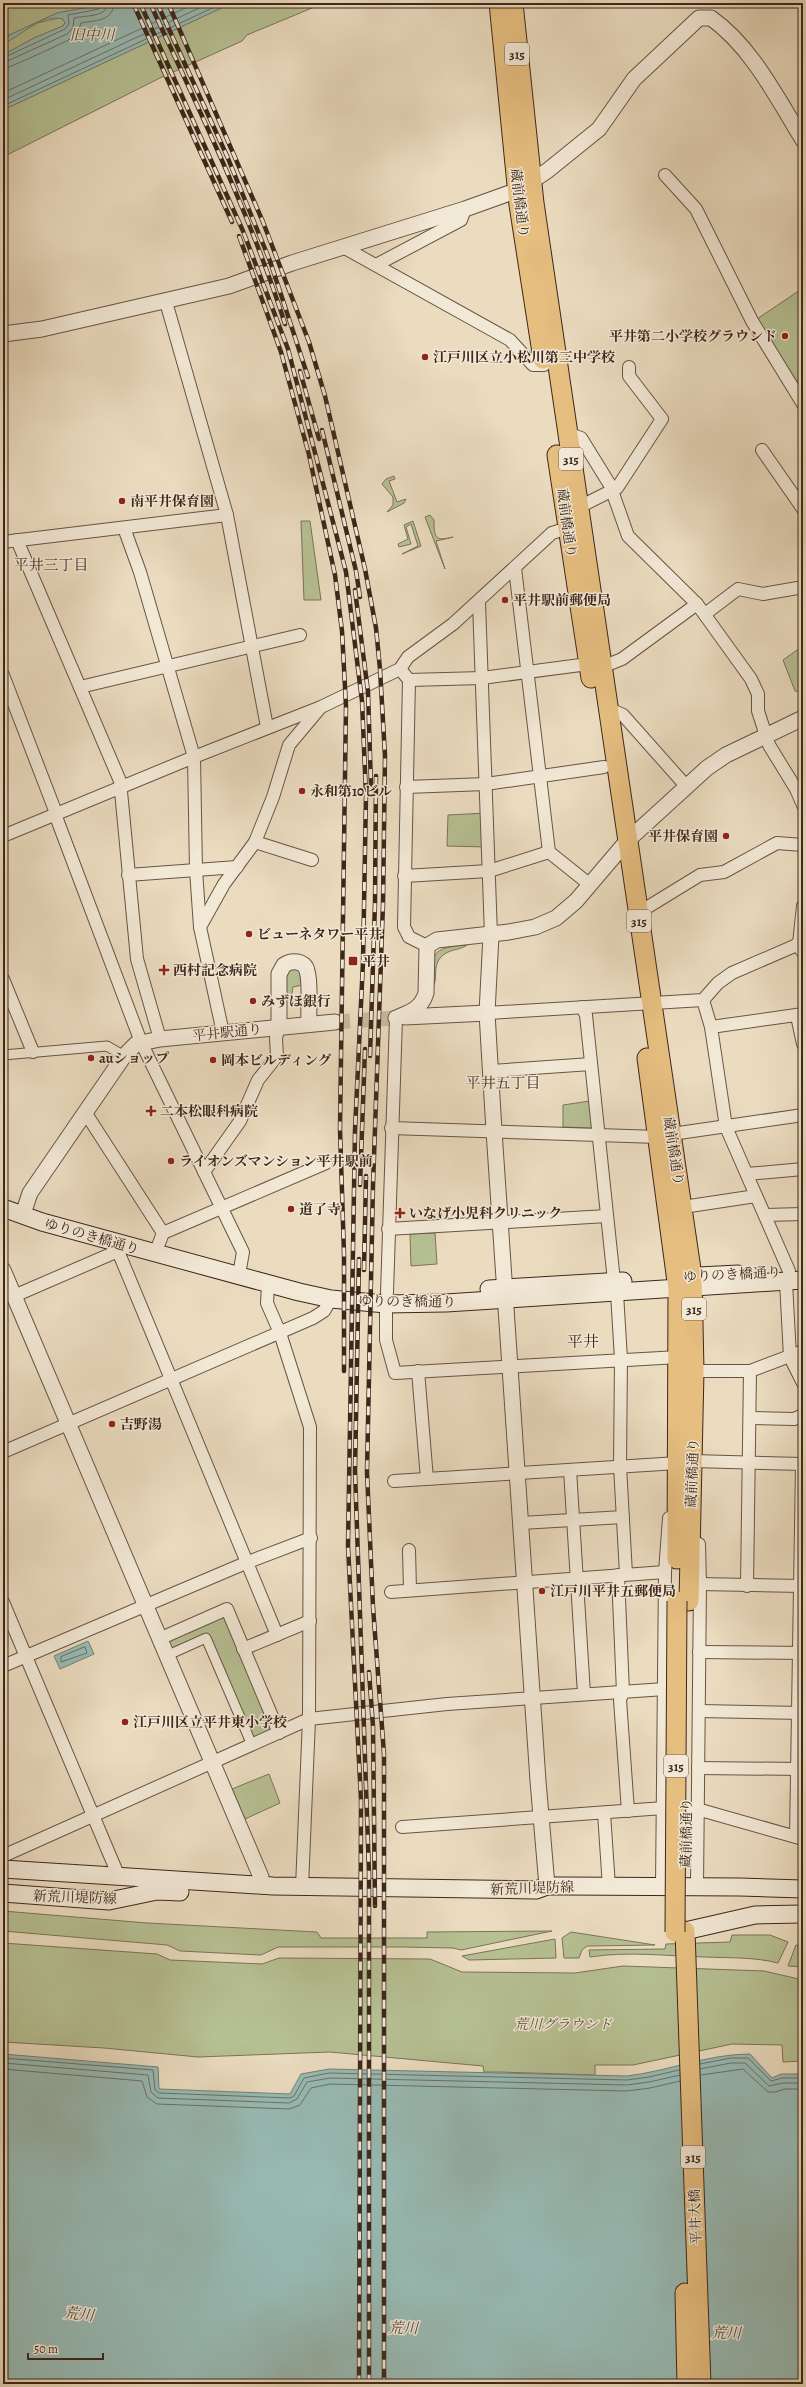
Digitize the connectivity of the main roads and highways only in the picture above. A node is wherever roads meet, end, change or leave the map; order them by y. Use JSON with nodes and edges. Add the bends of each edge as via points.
{"nodes":[{"id":1,"x":499,"y":3,"type":"edge"},
{"id":2,"x":512,"y":3,"type":"edge"},
{"id":3,"x":515,"y":105,"type":"junction"},
{"id":4,"x":524,"y":186,"type":"junction"},
{"id":5,"x":595,"y":666,"type":"junction"},
{"id":6,"x":622,"y":845,"type":"junction"},
{"id":7,"x":645,"y":1003,"type":"junction"},
{"id":8,"x":665,"y":1135,"type":"junction"},
{"id":9,"x":3,"y":1208,"type":"edge"},
{"id":10,"x":23,"y":1214,"type":"junction"},
{"id":11,"x":793,"y":1274,"type":"edge"},
{"id":12,"x":803,"y":1280,"type":"edge"},
{"id":13,"x":685,"y":1283,"type":"junction"},
{"id":14,"x":386,"y":1299,"type":"junction"},
{"id":15,"x":686,"y":1462,"type":"junction"},
{"id":16,"x":3,"y":1869,"type":"edge"},
{"id":17,"x":262,"y":1886,"type":"junction"},
{"id":18,"x":803,"y":1889,"type":"edge"},
{"id":19,"x":3,"y":1893,"type":"edge"},
{"id":20,"x":803,"y":1914,"type":"edge"},
{"id":21,"x":680,"y":1931,"type":"junction"},
{"id":22,"x":687,"y":2384,"type":"edge"},
{"id":23,"x":701,"y":2384,"type":"edge"}],
"edges":[{"from":1,"to":3,"type":"main road","name":"蔵前橋通り","number":"315"},
{"from":2,"to":3,"type":"main road","name":"蔵前橋通り","number":"315"},
{"from":3,"to":4,"type":"main road","name":"蔵前橋通り","number":"315"},
{"from":4,"to":5,"type":"main road","name":"蔵前橋通り","number":"315","via":[[579,507]]},
{"from":4,"to":5,"type":"main road","name":"蔵前橋通り","number":"315","via":[[544,365],[568,528]]},
{"from":5,"to":6,"type":"main road","name":"蔵前橋通り","number":"315","via":[[604,767]]},
{"from":5,"to":6,"type":"main road","name":"蔵前橋通り","number":"315","via":[[608,708],[623,812]]},
{"from":6,"to":7,"type":"main road","name":"蔵前橋通り","number":"315","via":[[638,913]]},
{"from":6,"to":7,"type":"main road","name":"蔵前橋通り","number":"315","via":[[622,882]]},
{"from":7,"to":8,"type":"main road","name":"蔵前橋通り","number":"315"},
{"from":8,"to":13,"type":"main road","name":"蔵前橋通り","number":"315"},
{"from":8,"to":13,"type":"main road","name":"蔵前橋通り","number":"315","via":[[683,1207]]},
{"from":9,"to":10,"type":"main road","name":"ゆりのき橋通り"},
{"from":10,"to":14,"type":"main road","name":"ゆりのき橋通り","via":[[44,1215],[160,1239],[240,1269],[300,1285]]},
{"from":10,"to":14,"type":"main road","name":"ゆりのき橋通り","via":[[118,1248],[331,1299]]},
{"from":11,"to":12,"type":"main road","name":"ゆりのき橋通り"},
{"from":11,"to":13,"type":"main road","name":"ゆりのき橋通り"},
{"from":13,"to":14,"type":"main road","name":"ゆりのき橋通り"},
{"from":13,"to":15,"type":"main road","name":"蔵前橋通り","number":"315","via":[[679,1357]]},
{"from":13,"to":15,"type":"main road","name":"蔵前橋通り","number":"315","via":[[694,1372]]},
{"from":15,"to":21,"type":"main road","name":"蔵前橋通り","number":"315"},
{"from":16,"to":17,"type":"main road","name":"新荒川堤防線"},
{"from":17,"to":18,"type":"main road","name":"新荒川堤防線","via":[[536,1890],[547,1886]]},
{"from":17,"to":19,"type":"main road","name":"新荒川堤防線","via":[[246,1896],[162,1891],[109,1901]]},
{"from":20,"to":21,"type":"main road","via":[[755,1915]]},
{"from":21,"to":22,"type":"main road","name":"平井大橋","number":"315"},
{"from":21,"to":23,"type":"main road","name":"平井大橋","number":"315"}]}
